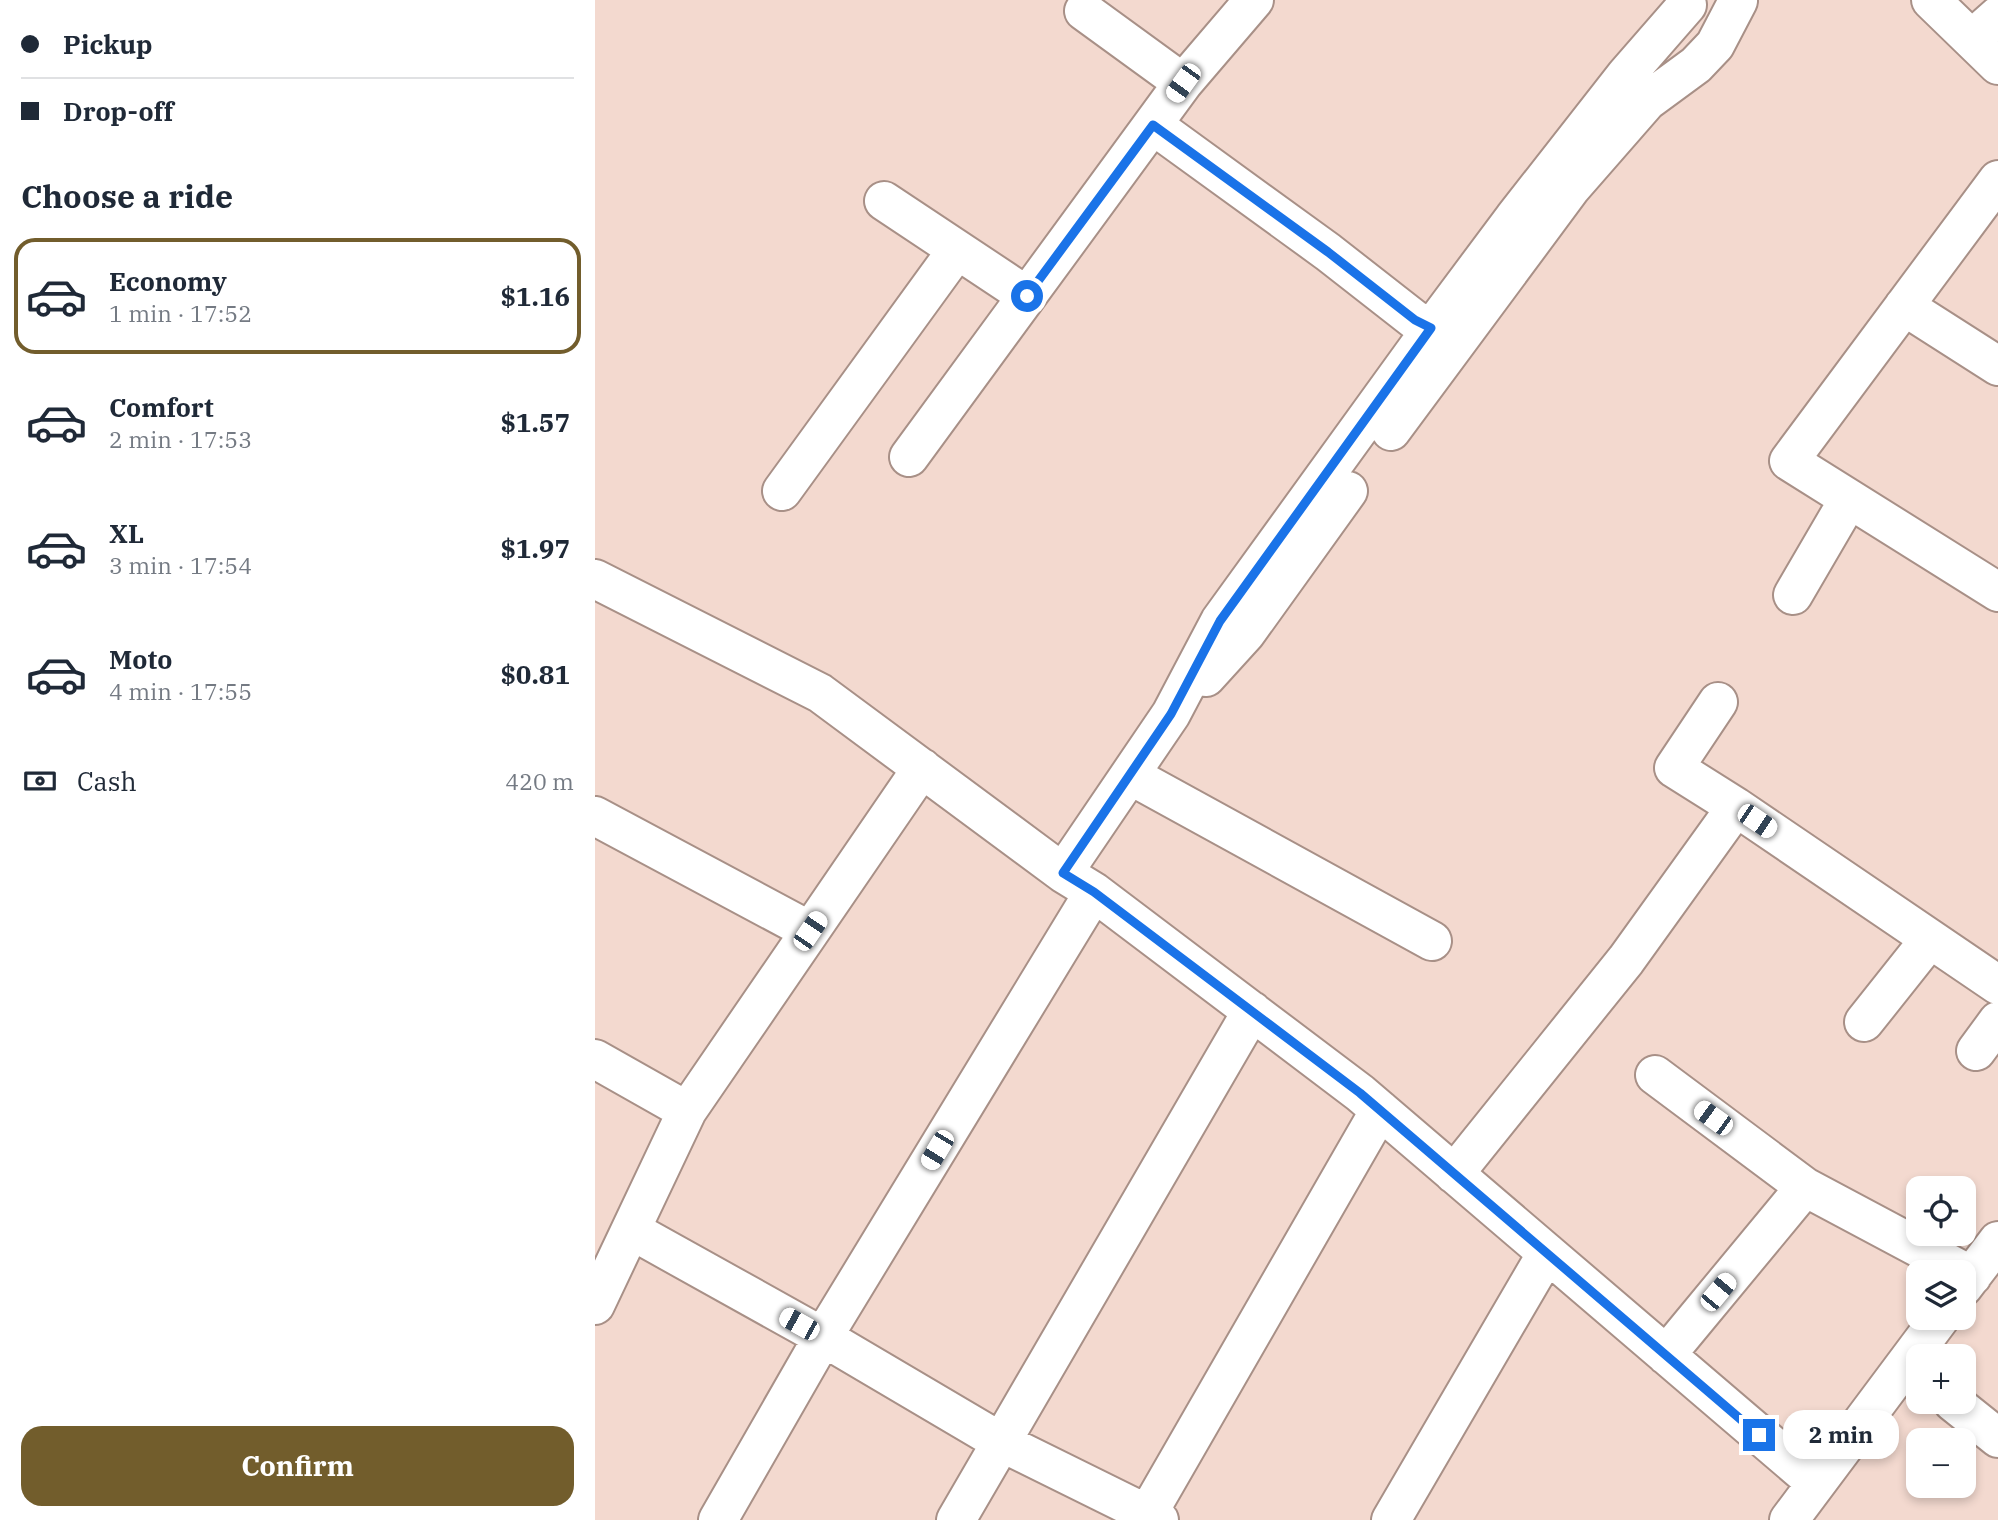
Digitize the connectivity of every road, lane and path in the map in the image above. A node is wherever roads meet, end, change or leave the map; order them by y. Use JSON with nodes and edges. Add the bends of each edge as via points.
{"nodes":[{"id":1,"x":1254,"y":0,"type":"edge"},
{"id":2,"x":1738,"y":0,"type":"edge"},
{"id":3,"x":1931,"y":0,"type":"edge"},
{"id":4,"x":1682,"y":2,"type":"edge"},
{"id":5,"x":1084,"y":11,"type":"dead end"},
{"id":6,"x":1989,"y":40,"type":"edge"},
{"id":7,"x":1183,"y":83,"type":"junction"},
{"id":8,"x":1153,"y":125,"type":"junction"},
{"id":9,"x":1998,"y":180,"type":"edge"},
{"id":10,"x":884,"y":201,"type":"dead end"},
{"id":11,"x":957,"y":250,"type":"junction"},
{"id":12,"x":1027,"y":296,"type":"junction"},
{"id":13,"x":1904,"y":306,"type":"junction"},
{"id":14,"x":1431,"y":328,"type":"junction"},
{"id":15,"x":1998,"y":366,"type":"edge"},
{"id":16,"x":909,"y":457,"type":"dead end"},
{"id":17,"x":782,"y":491,"type":"dead end"},
{"id":18,"x":1849,"y":499,"type":"junction"},
{"id":19,"x":595,"y":579,"type":"edge"},
{"id":20,"x":1998,"y":592,"type":"edge"},
{"id":21,"x":1793,"y":595,"type":"dead end"},
{"id":22,"x":1718,"y":702,"type":"dead end"},
{"id":23,"x":1171,"y":714,"type":"junction"},
{"id":24,"x":922,"y":768,"type":"junction"},
{"id":25,"x":1130,"y":775,"type":"junction"},
{"id":26,"x":1735,"y":807,"type":"junction"},
{"id":27,"x":595,"y":816,"type":"edge"},
{"id":28,"x":1079,"y":882,"type":"junction"},
{"id":29,"x":810,"y":931,"type":"junction"},
{"id":30,"x":1930,"y":939,"type":"junction"},
{"id":31,"x":1432,"y":941,"type":"dead end"},
{"id":32,"x":1998,"y":985,"type":"edge"},
{"id":33,"x":1252,"y":1012,"type":"junction"},
{"id":34,"x":1864,"y":1022,"type":"dead end"},
{"id":35,"x":595,"y":1059,"type":"edge"},
{"id":36,"x":1655,"y":1075,"type":"dead end"},
{"id":37,"x":1380,"y":1110,"type":"junction"},
{"id":38,"x":687,"y":1111,"type":"junction"},
{"id":39,"x":1454,"y":1174,"type":"junction"},
{"id":40,"x":1805,"y":1187,"type":"junction"},
{"id":41,"x":631,"y":1230,"type":"junction"},
{"id":42,"x":1998,"y":1241,"type":"edge"},
{"id":43,"x":1547,"y":1253,"type":"junction"},
{"id":44,"x":1932,"y":1260,"type":"edge"},
{"id":45,"x":1976,"y":1270,"type":"edge"},
{"id":46,"x":597,"y":1298,"type":"edge"},
{"id":47,"x":823,"y":1337,"type":"junction"},
{"id":48,"x":1666,"y":1355,"type":"junction"},
{"id":49,"x":1906,"y":1375,"type":"edge"},
{"id":50,"x":1968,"y":1414,"type":"edge"},
{"id":51,"x":1998,"y":1438,"type":"edge"},
{"id":52,"x":1001,"y":1442,"type":"junction"},
{"id":53,"x":1815,"y":1483,"type":"junction"},
{"id":54,"x":1151,"y":1518,"type":"edge"},
{"id":55,"x":718,"y":1520,"type":"edge"},
{"id":56,"x":956,"y":1520,"type":"edge"},
{"id":57,"x":1391,"y":1520,"type":"edge"},
{"id":58,"x":1789,"y":1520,"type":"edge"}],
"edges":[{"from":1,"to":7,"type":"street"},
{"from":2,"to":4,"type":"street","via":[[1699,11]]},
{"from":2,"to":23,"type":"street","via":[[1714,45],[1696,65],[1647,101],[1571,188],[1246,633]]},
{"from":3,"to":6,"type":"street"},
{"from":4,"to":14,"type":"street"},
{"from":5,"to":7,"type":"street"},
{"from":7,"to":8,"type":"street"},
{"from":8,"to":12,"type":"street"},
{"from":8,"to":14,"type":"street"},
{"from":9,"to":13,"type":"street"},
{"from":10,"to":11,"type":"street"},
{"from":11,"to":12,"type":"street"},
{"from":11,"to":17,"type":"street"},
{"from":12,"to":16,"type":"street"},
{"from":13,"to":15,"type":"street"},
{"from":13,"to":18,"type":"street","via":[[1789,461]]},
{"from":14,"to":23,"type":"street","via":[[1220,621]]},
{"from":18,"to":20,"type":"street"},
{"from":18,"to":21,"type":"street"},
{"from":19,"to":24,"type":"street","via":[[820,693]]},
{"from":22,"to":26,"type":"street","via":[[1674,768]]},
{"from":23,"to":25,"type":"street"},
{"from":24,"to":28,"type":"street"},
{"from":24,"to":29,"type":"street"},
{"from":25,"to":28,"type":"street"},
{"from":25,"to":31,"type":"street"},
{"from":26,"to":30,"type":"street"},
{"from":26,"to":39,"type":"street","via":[[1626,960]]},
{"from":27,"to":29,"type":"street"},
{"from":28,"to":33,"type":"street"},
{"from":28,"to":47,"type":"street"},
{"from":29,"to":38,"type":"street"},
{"from":30,"to":32,"type":"street"},
{"from":30,"to":34,"type":"street"},
{"from":33,"to":37,"type":"street"},
{"from":33,"to":52,"type":"street"},
{"from":35,"to":38,"type":"street"},
{"from":36,"to":40,"type":"street"},
{"from":37,"to":39,"type":"street"},
{"from":37,"to":54,"type":"street"},
{"from":38,"to":41,"type":"street"},
{"from":39,"to":43,"type":"street"},
{"from":40,"to":44,"type":"street"},
{"from":40,"to":48,"type":"street"},
{"from":41,"to":46,"type":"street"},
{"from":41,"to":47,"type":"street"},
{"from":42,"to":45,"type":"street"},
{"from":43,"to":48,"type":"street"},
{"from":43,"to":57,"type":"street"},
{"from":47,"to":52,"type":"street"},
{"from":47,"to":55,"type":"street"},
{"from":48,"to":53,"type":"street"},
{"from":49,"to":53,"type":"street"},
{"from":50,"to":51,"type":"street"},
{"from":52,"to":54,"type":"street"},
{"from":52,"to":56,"type":"street"},
{"from":53,"to":58,"type":"street"}]}
